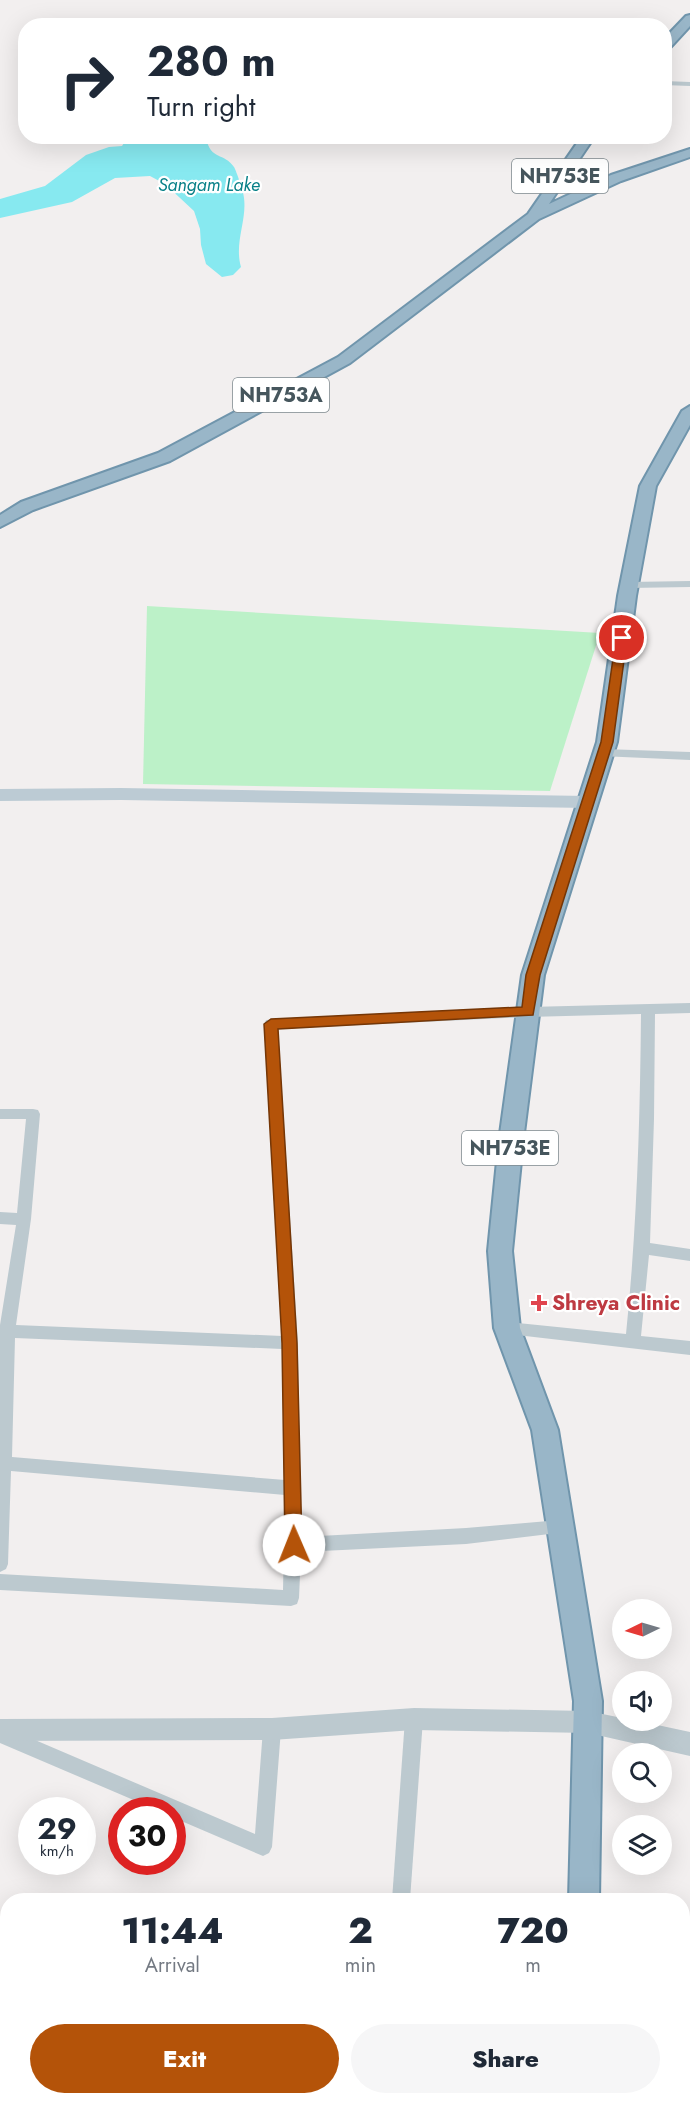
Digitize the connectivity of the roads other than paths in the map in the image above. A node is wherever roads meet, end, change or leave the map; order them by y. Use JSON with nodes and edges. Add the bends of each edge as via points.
{"nodes":[{"id":1,"x":690,"y":19,"type":"edge"},
{"id":2,"x":672,"y":38,"type":"edge"},
{"id":3,"x":672,"y":83,"type":"edge"},
{"id":4,"x":690,"y":84,"type":"edge"},
{"id":5,"x":583,"y":144,"type":"edge"},
{"id":6,"x":690,"y":153,"type":"edge"},
{"id":7,"x":675,"y":158,"type":"junction"},
{"id":8,"x":690,"y":169,"type":"edge"},
{"id":9,"x":533,"y":217,"type":"junction"},
{"id":10,"x":690,"y":411,"type":"edge"},
{"id":11,"x":0,"y":522,"type":"edge"},
{"id":12,"x":690,"y":584,"type":"edge"},
{"id":13,"x":629,"y":585,"type":"junction"},
{"id":14,"x":604,"y":753,"type":"junction"},
{"id":15,"x":690,"y":756,"type":"edge"},
{"id":16,"x":0,"y":795,"type":"edge"},
{"id":17,"x":588,"y":802,"type":"junction"},
{"id":18,"x":690,"y":1008,"type":"edge"},
{"id":19,"x":648,"y":1009,"type":"junction"},
{"id":20,"x":528,"y":1012,"type":"junction"},
{"id":21,"x":0,"y":1114,"type":"edge"},
{"id":22,"x":0,"y":1218,"type":"edge"},
{"id":23,"x":24,"y":1219,"type":"junction"},
{"id":24,"x":642,"y":1248,"type":"junction"},
{"id":25,"x":690,"y":1255,"type":"edge"},
{"id":26,"x":507,"y":1328,"type":"junction"},
{"id":27,"x":4,"y":1331,"type":"edge"},
{"id":28,"x":633,"y":1341,"type":"junction"},
{"id":29,"x":290,"y":1343,"type":"junction"},
{"id":30,"x":690,"y":1348,"type":"edge"},
{"id":31,"x":2,"y":1464,"type":"edge"},
{"id":32,"x":293,"y":1488,"type":"junction"},
{"id":33,"x":560,"y":1527,"type":"junction"},
{"id":34,"x":294,"y":1545,"type":"junction"},
{"id":35,"x":0,"y":1564,"type":"edge"},
{"id":36,"x":0,"y":1582,"type":"edge"},
{"id":37,"x":414,"y":1719,"type":"junction"},
{"id":38,"x":588,"y":1722,"type":"junction"},
{"id":39,"x":272,"y":1729,"type":"junction"},
{"id":40,"x":0,"y":1732,"type":"edge"},
{"id":41,"x":690,"y":1744,"type":"edge"},
{"id":42,"x":402,"y":1893,"type":"edge"},
{"id":43,"x":585,"y":1893,"type":"edge"}],
"edges":[{"from":1,"to":2,"type":"highway"},
{"from":3,"to":4,"type":"street"},
{"from":5,"to":9,"type":"highway","number":"NH753E"},
{"from":6,"to":7,"type":"highway","number":"NH753A"},
{"from":7,"to":8,"type":"highway"},
{"from":7,"to":9,"type":"highway","number":"NH753A","via":[[616,178]]},
{"from":9,"to":11,"type":"highway","number":"NH753A","via":[[344,360],[165,457],[27,506]]},
{"from":10,"to":13,"type":"highway","number":"NH753E","via":[[648,486]]},
{"from":12,"to":13,"type":"street"},
{"from":13,"to":14,"type":"highway","number":"NH753E"},
{"from":14,"to":15,"type":"street"},
{"from":14,"to":17,"type":"highway","number":"NH753E"},
{"from":16,"to":17,"type":"main road"},
{"from":17,"to":20,"type":"highway","number":"NH753E","via":[[533,975]]},
{"from":18,"to":19,"type":"street"},
{"from":19,"to":20,"type":"street"},
{"from":19,"to":24,"type":"street"},
{"from":20,"to":26,"type":"highway","number":"NH753E","via":[[500,1251]]},
{"from":20,"to":29,"type":"street","via":[[271,1024]]},
{"from":21,"to":23,"type":"street","via":[[33,1114]]},
{"from":22,"to":23,"type":"street"},
{"from":23,"to":27,"type":"street"},
{"from":24,"to":25,"type":"street"},
{"from":24,"to":28,"type":"street"},
{"from":26,"to":28,"type":"street"},
{"from":26,"to":33,"type":"highway","number":"NH753E","via":[[545,1430]]},
{"from":27,"to":29,"type":"street"},
{"from":27,"to":31,"type":"street"},
{"from":28,"to":30,"type":"street"},
{"from":29,"to":32,"type":"street"},
{"from":31,"to":32,"type":"street"},
{"from":31,"to":35,"type":"street"},
{"from":32,"to":34,"type":"street"},
{"from":33,"to":34,"type":"street"},
{"from":33,"to":38,"type":"highway","number":"NH753E"},
{"from":34,"to":36,"type":"street","via":[[291,1598]]},
{"from":37,"to":38,"type":"street"},
{"from":37,"to":39,"type":"street"},
{"from":37,"to":42,"type":"street"},
{"from":38,"to":41,"type":"street"},
{"from":38,"to":43,"type":"highway","number":"NH753E"},
{"from":39,"to":40,"type":"street"},
{"from":39,"to":40,"type":"street","via":[[263,1847]]}]}
